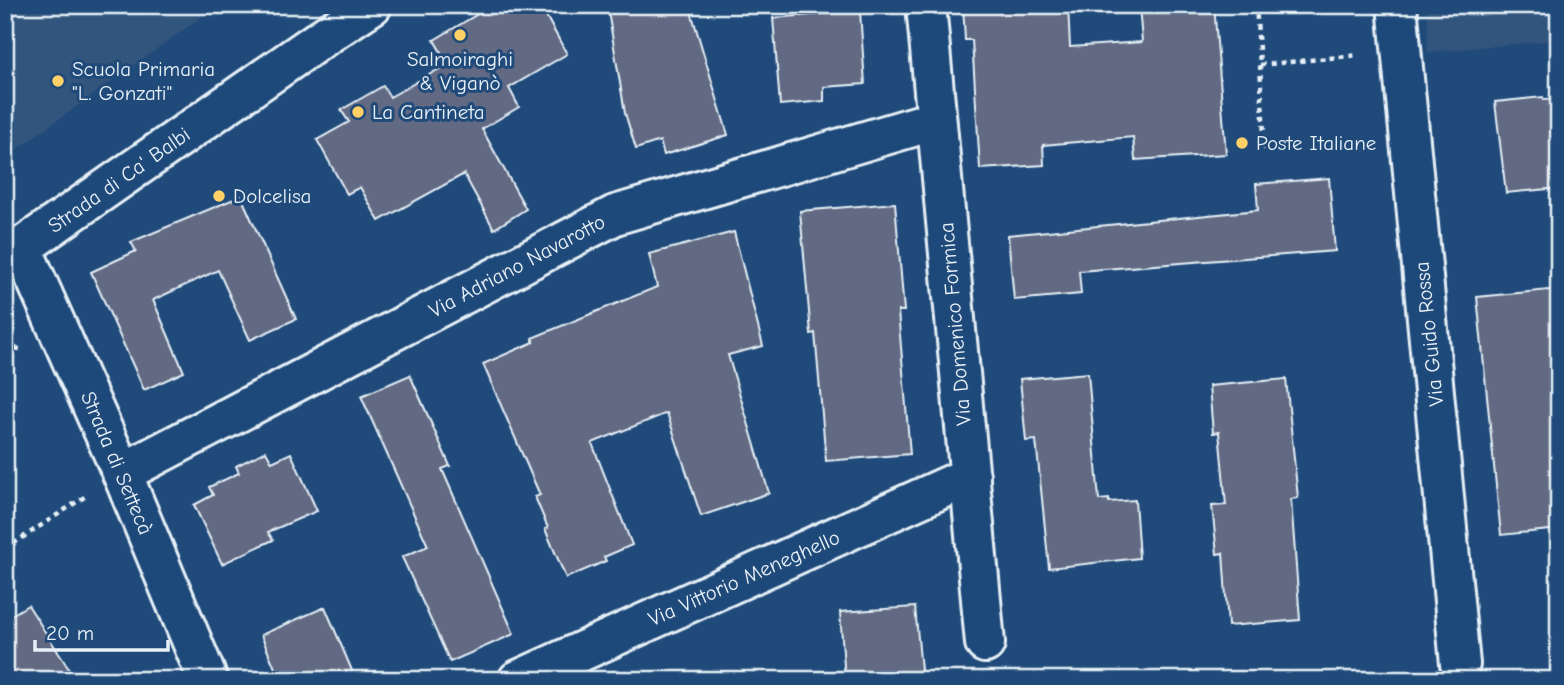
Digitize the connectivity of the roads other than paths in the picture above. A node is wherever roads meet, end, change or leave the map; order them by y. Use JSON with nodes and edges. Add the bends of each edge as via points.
{"nodes":[{"id":1,"x":372,"y":5,"type":"edge"},
{"id":2,"x":926,"y":5,"type":"edge"},
{"id":3,"x":1397,"y":5,"type":"edge"},
{"id":4,"x":936,"y":120,"type":"junction"},
{"id":5,"x":14,"y":254,"type":"edge"},
{"id":6,"x":122,"y":473,"type":"junction"},
{"id":7,"x":970,"y":476,"type":"junction"},
{"id":8,"x":985,"y":643,"type":"dead end"},
{"id":9,"x":1461,"y":664,"type":"dead end"},
{"id":10,"x":198,"y":676,"type":"edge"},
{"id":11,"x":518,"y":680,"type":"edge"}],
"edges":[{"from":1,"to":5,"type":"street","name":"Strada di Ca' Balbi"},
{"from":2,"to":4,"type":"street","name":"Via Domenico Formica"},
{"from":3,"to":9,"type":"street","name":"Via Guido Rossa"},
{"from":4,"to":6,"type":"street","name":"Via Adriano Navarotto","via":[[615,215]]},
{"from":4,"to":7,"type":"street","name":"Via Domenico Formica"},
{"from":5,"to":6,"type":"street","name":"Strada di Settecà"},
{"from":6,"to":10,"type":"street","name":"Strada di Settecà"},
{"from":7,"to":8,"type":"street","name":"Via Domenico Formica"},
{"from":7,"to":11,"type":"street","name":"Via Vittorio Meneghello"}]}
